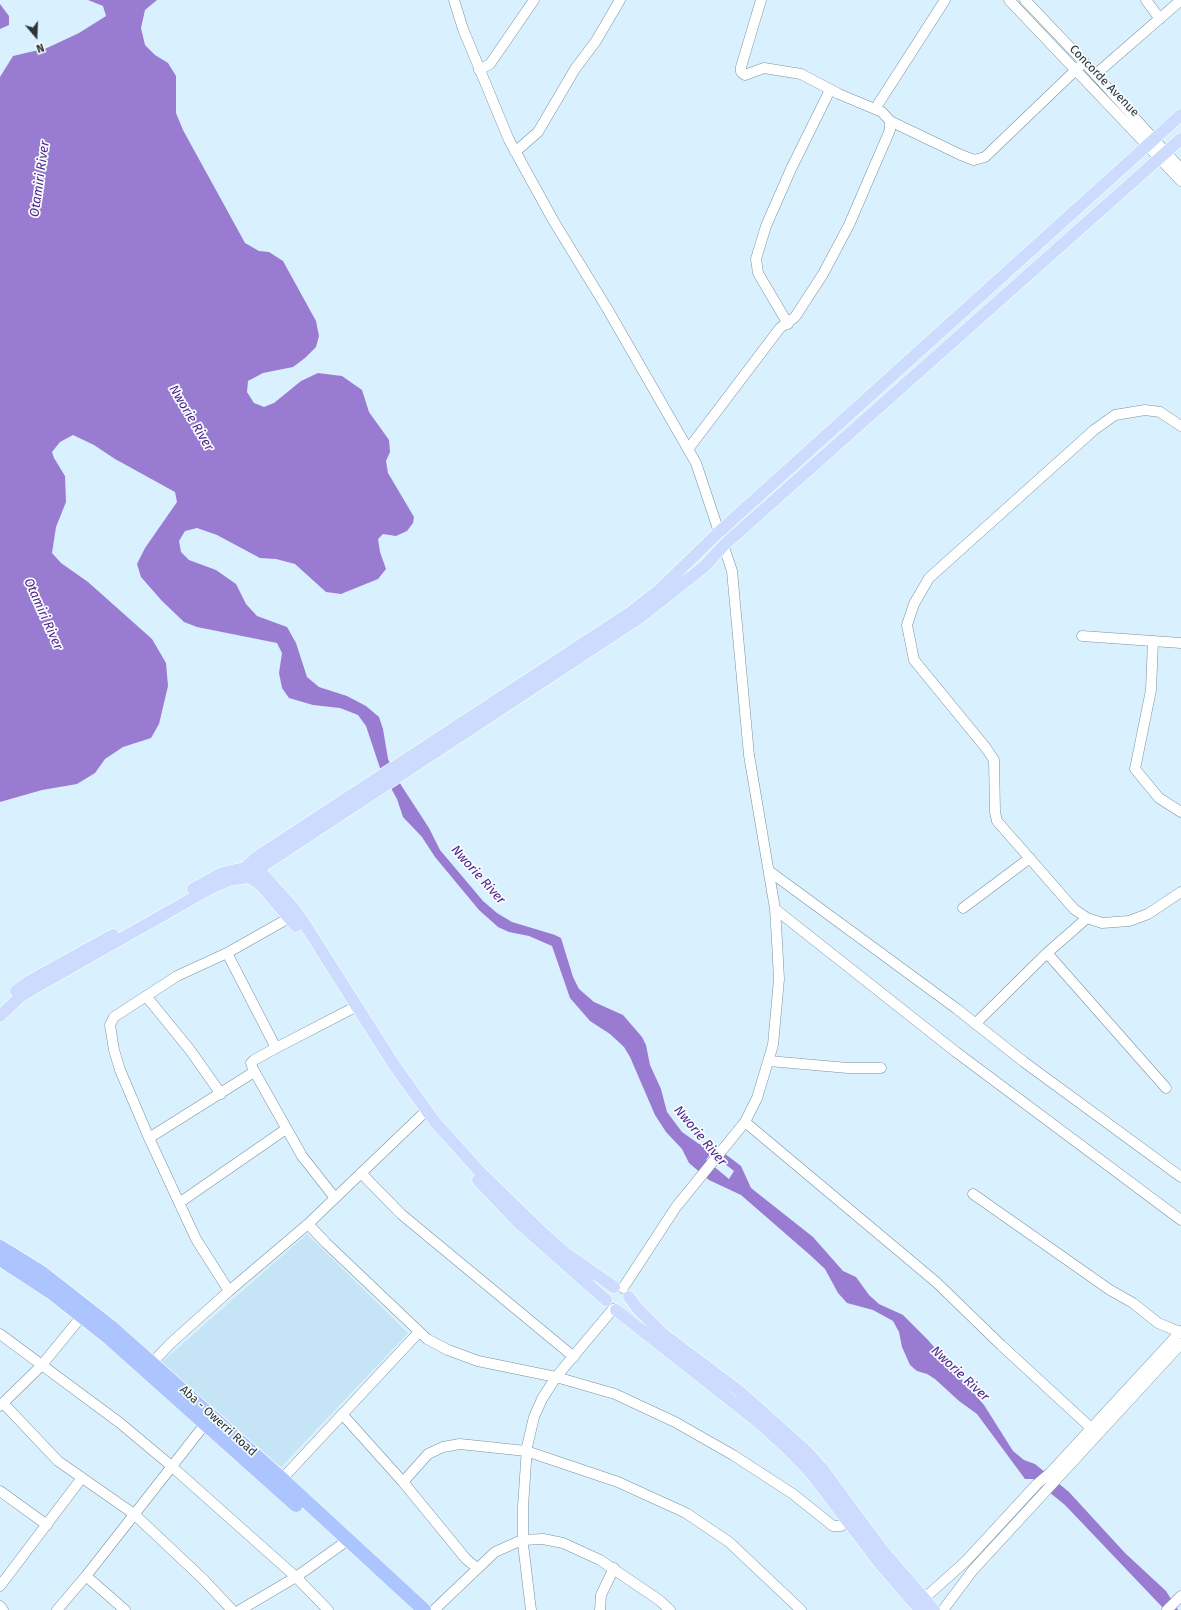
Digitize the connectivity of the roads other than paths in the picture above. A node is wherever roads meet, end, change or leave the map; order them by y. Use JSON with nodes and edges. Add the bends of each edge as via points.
{"nodes":[{"id":1,"x":454,"y":0,"type":"edge"},
{"id":2,"x":534,"y":0,"type":"edge"},
{"id":3,"x":620,"y":0,"type":"edge"},
{"id":4,"x":761,"y":0,"type":"edge"},
{"id":5,"x":945,"y":0,"type":"edge"},
{"id":6,"x":1009,"y":0,"type":"edge"},
{"id":7,"x":1025,"y":0,"type":"edge"},
{"id":8,"x":1146,"y":0,"type":"edge"},
{"id":9,"x":1181,"y":0,"type":"edge"},
{"id":10,"x":1160,"y":19,"type":"junction"},
{"id":11,"x":1084,"y":62,"type":"junction"},
{"id":12,"x":479,"y":70,"type":"junction"},
{"id":13,"x":1075,"y":70,"type":"junction"},
{"id":14,"x":1096,"y":74,"type":"junction"},
{"id":15,"x":830,"y":90,"type":"junction"},
{"id":16,"x":875,"y":109,"type":"junction"},
{"id":17,"x":1181,"y":115,"type":"edge"},
{"id":18,"x":890,"y":121,"type":"junction"},
{"id":19,"x":1181,"y":138,"type":"edge"},
{"id":20,"x":1150,"y":141,"type":"junction"},
{"id":21,"x":515,"y":152,"type":"junction"},
{"id":22,"x":1163,"y":155,"type":"junction"},
{"id":23,"x":1181,"y":169,"type":"edge"},
{"id":24,"x":1181,"y":181,"type":"edge"},
{"id":25,"x":788,"y":324,"type":"junction"},
{"id":26,"x":1181,"y":426,"type":"edge"},
{"id":27,"x":689,"y":448,"type":"junction"},
{"id":28,"x":719,"y":532,"type":"junction"},
{"id":29,"x":724,"y":545,"type":"junction"},
{"id":30,"x":1082,"y":636,"type":"dead end"},
{"id":31,"x":1154,"y":641,"type":"junction"},
{"id":32,"x":1181,"y":642,"type":"edge"},
{"id":33,"x":411,"y":763,"type":"junction"},
{"id":34,"x":1181,"y":812,"type":"edge"},
{"id":35,"x":1030,"y":858,"type":"junction"},
{"id":36,"x":769,"y":871,"type":"junction"},
{"id":37,"x":251,"y":872,"type":"junction"},
{"id":38,"x":1180,"y":896,"type":"edge"},
{"id":39,"x":963,"y":908,"type":"dead end"},
{"id":40,"x":775,"y":909,"type":"junction"},
{"id":41,"x":293,"y":915,"type":"junction"},
{"id":42,"x":1087,"y":918,"type":"junction"},
{"id":43,"x":228,"y":953,"type":"junction"},
{"id":44,"x":1047,"y":953,"type":"junction"},
{"id":45,"x":146,"y":996,"type":"junction"},
{"id":46,"x":0,"y":1004,"type":"edge"},
{"id":47,"x":354,"y":1008,"type":"junction"},
{"id":48,"x":0,"y":1016,"type":"edge"},
{"id":49,"x":975,"y":1024,"type":"junction"},
{"id":50,"x":276,"y":1048,"type":"junction"},
{"id":51,"x":769,"y":1061,"type":"junction"},
{"id":52,"x":881,"y":1068,"type":"dead end"},
{"id":53,"x":254,"y":1072,"type":"junction"},
{"id":54,"x":1166,"y":1088,"type":"dead end"},
{"id":55,"x":221,"y":1094,"type":"junction"},
{"id":56,"x":423,"y":1113,"type":"junction"},
{"id":57,"x":745,"y":1122,"type":"junction"},
{"id":58,"x":286,"y":1129,"type":"junction"},
{"id":59,"x":150,"y":1138,"type":"junction"},
{"id":60,"x":362,"y":1173,"type":"junction"},
{"id":61,"x":1181,"y":1177,"type":"edge"},
{"id":62,"x":973,"y":1194,"type":"dead end"},
{"id":63,"x":335,"y":1198,"type":"junction"},
{"id":64,"x":179,"y":1203,"type":"junction"},
{"id":65,"x":1181,"y":1220,"type":"edge"},
{"id":66,"x":308,"y":1224,"type":"junction"},
{"id":67,"x":0,"y":1247,"type":"edge"},
{"id":68,"x":0,"y":1259,"type":"edge"},
{"id":69,"x":229,"y":1291,"type":"junction"},
{"id":70,"x":622,"y":1291,"type":"junction"},
{"id":71,"x":612,"y":1306,"type":"junction"},
{"id":72,"x":85,"y":1312,"type":"junction"},
{"id":73,"x":419,"y":1332,"type":"junction"},
{"id":74,"x":1180,"y":1332,"type":"edge"},
{"id":75,"x":0,"y":1334,"type":"edge"},
{"id":76,"x":1181,"y":1344,"type":"edge"},
{"id":77,"x":574,"y":1357,"type":"junction"},
{"id":78,"x":41,"y":1366,"type":"junction"},
{"id":79,"x":149,"y":1367,"type":"junction"},
{"id":80,"x":556,"y":1377,"type":"junction"},
{"id":81,"x":1,"y":1405,"type":"edge"},
{"id":82,"x":342,"y":1414,"type":"junction"},
{"id":83,"x":208,"y":1420,"type":"junction"},
{"id":84,"x":1090,"y":1428,"type":"junction"},
{"id":85,"x":526,"y":1451,"type":"junction"},
{"id":86,"x":172,"y":1466,"type":"junction"},
{"id":87,"x":1054,"y":1476,"type":"junction"},
{"id":88,"x":81,"y":1479,"type":"junction"},
{"id":89,"x":282,"y":1479,"type":"junction"},
{"id":90,"x":403,"y":1482,"type":"junction"},
{"id":91,"x":0,"y":1491,"type":"edge"},
{"id":92,"x":134,"y":1514,"type":"junction"},
{"id":93,"x":852,"y":1519,"type":"junction"},
{"id":94,"x":47,"y":1525,"type":"junction"},
{"id":95,"x":522,"y":1540,"type":"junction"},
{"id":96,"x":341,"y":1546,"type":"junction"},
{"id":97,"x":477,"y":1568,"type":"junction"},
{"id":98,"x":614,"y":1568,"type":"junction"},
{"id":99,"x":86,"y":1576,"type":"junction"},
{"id":100,"x":296,"y":1577,"type":"junction"},
{"id":101,"x":0,"y":1586,"type":"edge"},
{"id":102,"x":1178,"y":1599,"type":"edge"},
{"id":103,"x":920,"y":1605,"type":"edge"},
{"id":104,"x":0,"y":1606,"type":"edge"},
{"id":105,"x":3,"y":1610,"type":"edge"},
{"id":106,"x":57,"y":1610,"type":"edge"},
{"id":107,"x":125,"y":1610,"type":"edge"},
{"id":108,"x":232,"y":1610,"type":"edge"},
{"id":109,"x":240,"y":1610,"type":"edge"},
{"id":110,"x":328,"y":1610,"type":"edge"},
{"id":111,"x":409,"y":1610,"type":"edge"},
{"id":112,"x":424,"y":1610,"type":"edge"},
{"id":113,"x":434,"y":1610,"type":"edge"},
{"id":114,"x":531,"y":1610,"type":"edge"},
{"id":115,"x":600,"y":1610,"type":"edge"},
{"id":116,"x":670,"y":1610,"type":"edge"},
{"id":117,"x":801,"y":1610,"type":"edge"},
{"id":118,"x":934,"y":1610,"type":"edge"},
{"id":119,"x":943,"y":1610,"type":"edge"},
{"id":120,"x":1167,"y":1610,"type":"edge"}],
"edges":[{"from":1,"to":12,"type":"street"},
{"from":2,"to":12,"type":"street","via":[[490,64]]},
{"from":3,"to":21,"type":"street","via":[[538,132]]},
{"from":4,"to":15,"type":"street","via":[[740,67],[741,72],[745,74],[764,68],[801,74]]},
{"from":5,"to":16,"type":"street"},
{"from":6,"to":13,"type":"street","name":"Concorde Avenue"},
{"from":7,"to":11,"type":"street","name":"Concorde Avenue"},
{"from":8,"to":10,"type":"street"},
{"from":9,"to":10,"type":"street"},
{"from":10,"to":14,"type":"street"},
{"from":11,"to":13,"type":"street"},
{"from":11,"to":14,"type":"street","name":"Concorde Avenue"},
{"from":12,"to":21,"type":"street"},
{"from":13,"to":18,"type":"street","via":[[985,157],[974,160]]},
{"from":13,"to":20,"type":"street","name":"Concorde Avenue"},
{"from":14,"to":20,"type":"street","name":"Concorde Avenue"},
{"from":15,"to":16,"type":"street"},
{"from":15,"to":25,"type":"street","via":[[766,226],[756,259],[758,273]]},
{"from":16,"to":18,"type":"street","via":[[888,116]]},
{"from":17,"to":20,"type":"main road"},
{"from":18,"to":25,"type":"street","via":[[890,130],[849,225],[823,274]]},
{"from":19,"to":22,"type":"main road"},
{"from":20,"to":22,"type":"street","name":"Concorde Avenue"},
{"from":20,"to":28,"type":"main road"},
{"from":21,"to":27,"type":"street"},
{"from":22,"to":23,"type":"street","name":"Concorde Avenue"},
{"from":22,"to":24,"type":"street","name":"Concorde Avenue"},
{"from":22,"to":29,"type":"main road"},
{"from":25,"to":27,"type":"street","via":[[780,328]]},
{"from":26,"to":35,"type":"street","via":[[1160,412],[1145,410],[1115,415],[1094,430],[929,578],[914,604],[907,626],[914,660],[994,760],[997,821]]},
{"from":27,"to":28,"type":"street"},
{"from":28,"to":29,"type":"street"},
{"from":28,"to":33,"type":"main road","via":[[658,591],[631,612]]},
{"from":29,"to":33,"type":"main road","via":[[705,566],[639,618]]},
{"from":29,"to":36,"type":"street","via":[[732,570],[749,755]]},
{"from":30,"to":31,"type":"street"},
{"from":31,"to":32,"type":"street"},
{"from":31,"to":34,"type":"street","via":[[1151,690],[1134,769],[1159,798]]},
{"from":33,"to":37,"type":"main road"},
{"from":35,"to":39,"type":"street"},
{"from":35,"to":42,"type":"street","via":[[1074,909]]},
{"from":36,"to":40,"type":"street"},
{"from":36,"to":49,"type":"street"},
{"from":37,"to":41,"type":"main road"},
{"from":37,"to":46,"type":"main road","via":[[222,873],[30,981]]},
{"from":37,"to":48,"type":"main road","via":[[209,889],[36,987],[20,997]]},
{"from":38,"to":42,"type":"street","via":[[1148,914],[1129,921],[1107,923]]},
{"from":40,"to":51,"type":"street","via":[[779,979],[777,1016]]},
{"from":40,"to":65,"type":"street","via":[[952,1049]]},
{"from":41,"to":43,"type":"street"},
{"from":41,"to":47,"type":"main road"},
{"from":42,"to":44,"type":"street"},
{"from":43,"to":45,"type":"street","via":[[177,976]]},
{"from":43,"to":50,"type":"street"},
{"from":44,"to":49,"type":"street"},
{"from":44,"to":54,"type":"street"},
{"from":45,"to":55,"type":"street","via":[[190,1050]]},
{"from":45,"to":59,"type":"street","via":[[114,1018],[110,1025],[120,1070]]},
{"from":47,"to":50,"type":"street"},
{"from":47,"to":56,"type":"main road","via":[[394,1065]]},
{"from":49,"to":61,"type":"street"},
{"from":50,"to":53,"type":"street","via":[[254,1060],[251,1066]]},
{"from":51,"to":52,"type":"street","via":[[848,1068]]},
{"from":51,"to":57,"type":"street","via":[[757,1098]]},
{"from":53,"to":55,"type":"street"},
{"from":53,"to":58,"type":"street"},
{"from":55,"to":59,"type":"street"},
{"from":56,"to":60,"type":"street"},
{"from":56,"to":70,"type":"main road","via":[[565,1253]]},
{"from":56,"to":71,"type":"main road","via":[[514,1218]]},
{"from":57,"to":70,"type":"street","via":[[676,1207]]},
{"from":57,"to":84,"type":"street","via":[[936,1282]]},
{"from":58,"to":63,"type":"street","via":[[309,1167]]},
{"from":58,"to":64,"type":"street"},
{"from":59,"to":64,"type":"street"},
{"from":60,"to":63,"type":"street"},
{"from":60,"to":77,"type":"street","via":[[401,1214]]},
{"from":62,"to":74,"type":"street","via":[[1110,1290],[1158,1322]]},
{"from":63,"to":66,"type":"street"},
{"from":64,"to":69,"type":"street","via":[[196,1239]]},
{"from":66,"to":69,"type":"street"},
{"from":66,"to":73,"type":"street"},
{"from":67,"to":72,"type":"highway","name":"Aba - Owerri Road","via":[[42,1273]]},
{"from":68,"to":72,"type":"highway","name":"Aba - Owerri Road"},
{"from":69,"to":79,"type":"street"},
{"from":70,"to":71,"type":"main road","via":[[608,1293]]},
{"from":70,"to":71,"type":"main road","via":[[625,1308]]},
{"from":70,"to":93,"type":"main road","via":[[662,1334],[739,1391],[793,1437],[821,1467]]},
{"from":71,"to":77,"type":"street"},
{"from":71,"to":93,"type":"main road","via":[[758,1421],[811,1473]]},
{"from":72,"to":78,"type":"street"},
{"from":72,"to":79,"type":"highway","name":"Aba - Owerri Road"},
{"from":73,"to":80,"type":"street","via":[[428,1340],[469,1359]]},
{"from":73,"to":82,"type":"street"},
{"from":74,"to":84,"type":"street"},
{"from":75,"to":78,"type":"street"},
{"from":76,"to":87,"type":"street"},
{"from":77,"to":80,"type":"street"},
{"from":78,"to":81,"type":"street"},
{"from":78,"to":86,"type":"street","via":[[120,1423]]},
{"from":79,"to":83,"type":"highway","name":"Aba - Owerri Road"},
{"from":80,"to":85,"type":"street","via":[[534,1417]]},
{"from":80,"to":93,"type":"street","via":[[608,1391],[675,1422],[733,1455],[793,1494],[833,1526],[841,1526]]},
{"from":81,"to":88,"type":"street","via":[[58,1461]]},
{"from":82,"to":89,"type":"street"},
{"from":82,"to":90,"type":"street"},
{"from":83,"to":86,"type":"street"},
{"from":83,"to":89,"type":"highway","name":"Aba - Owerri Road"},
{"from":83,"to":96,"type":"highway","name":"Aba - Owerri Road"},
{"from":84,"to":87,"type":"street"},
{"from":85,"to":90,"type":"street","via":[[460,1444],[443,1447],[428,1454]]},
{"from":85,"to":95,"type":"street"},
{"from":85,"to":117,"type":"street","via":[[618,1482],[686,1513],[729,1542]]},
{"from":86,"to":92,"type":"street"},
{"from":86,"to":100,"type":"street"},
{"from":87,"to":103,"type":"street","via":[[1038,1484],[966,1561]]},
{"from":87,"to":119,"type":"street","via":[[1045,1491],[973,1570]]},
{"from":88,"to":92,"type":"street"},
{"from":88,"to":94,"type":"street"},
{"from":89,"to":112,"type":"highway","name":"Aba - Owerri Road"},
{"from":90,"to":97,"type":"street","via":[[466,1559]]},
{"from":91,"to":94,"type":"street"},
{"from":92,"to":99,"type":"street"},
{"from":92,"to":108,"type":"street"},
{"from":93,"to":103,"type":"main road","via":[[881,1565]]},
{"from":94,"to":101,"type":"street"},
{"from":95,"to":97,"type":"street","via":[[495,1552]]},
{"from":95,"to":98,"type":"street","via":[[543,1539],[563,1543]]},
{"from":95,"to":114,"type":"street"},
{"from":96,"to":100,"type":"street"},
{"from":96,"to":111,"type":"highway","name":"Aba - Owerri Road"},
{"from":97,"to":113,"type":"street"},
{"from":98,"to":115,"type":"street","via":[[601,1595]]},
{"from":98,"to":116,"type":"street"},
{"from":99,"to":106,"type":"street"},
{"from":99,"to":107,"type":"street"},
{"from":100,"to":109,"type":"street"},
{"from":100,"to":110,"type":"street"},
{"from":102,"to":120,"type":"street"},
{"from":103,"to":118,"type":"main road"},
{"from":104,"to":105,"type":"street"}]}
